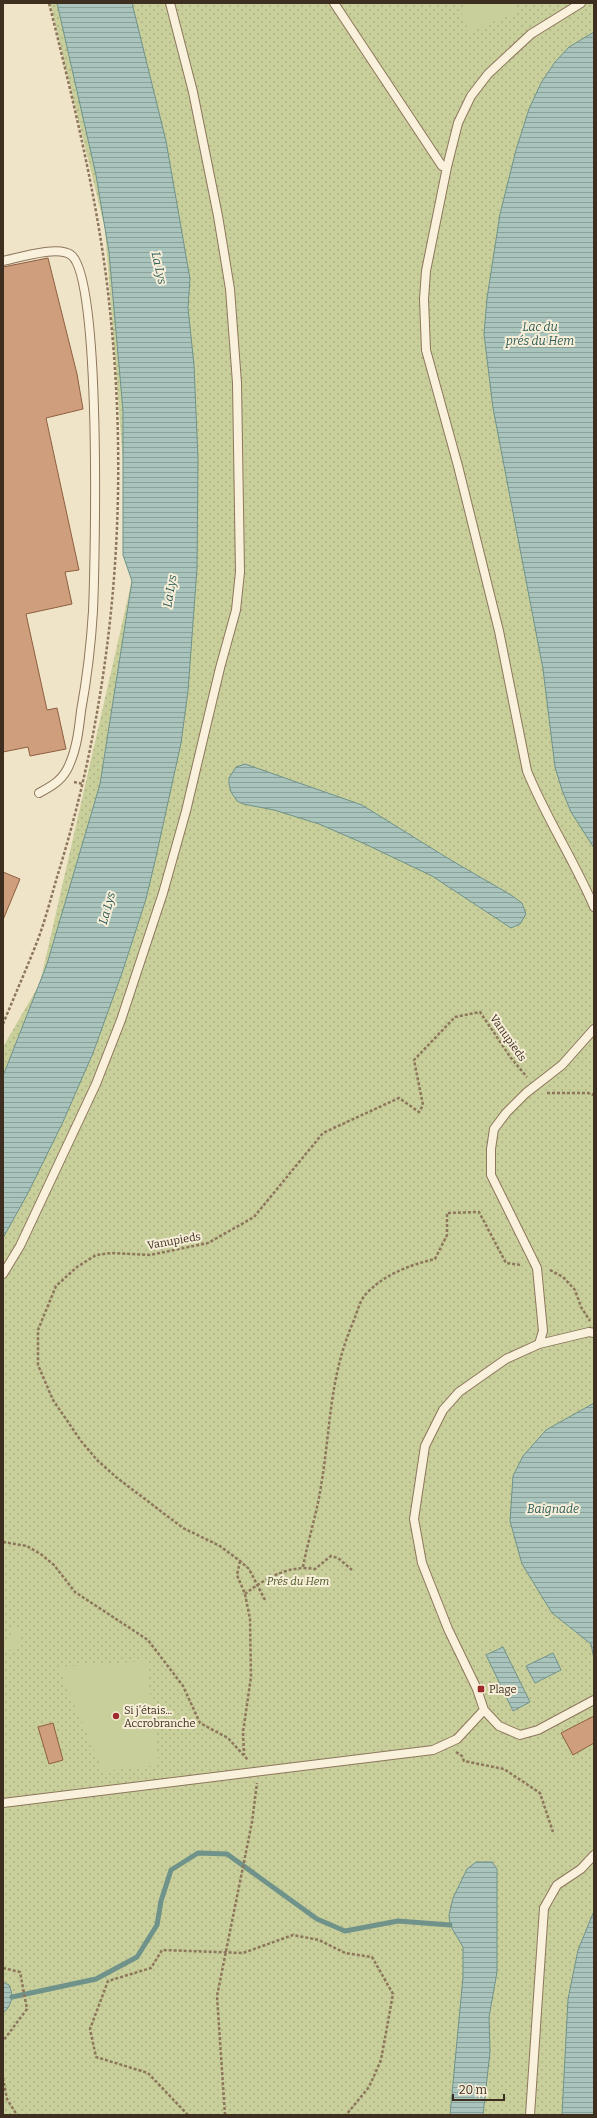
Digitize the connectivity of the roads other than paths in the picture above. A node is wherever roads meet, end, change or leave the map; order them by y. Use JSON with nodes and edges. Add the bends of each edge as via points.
{"nodes":[{"id":1,"x":170,"y":3,"type":"edge"},
{"id":2,"x":334,"y":3,"type":"edge"},
{"id":3,"x":581,"y":3,"type":"edge"},
{"id":4,"x":447,"y":167,"type":"junction"},
{"id":5,"x":3,"y":261,"type":"edge"},
{"id":6,"x":39,"y":792,"type":"dead end"},
{"id":7,"x":594,"y":907,"type":"edge"},
{"id":8,"x":594,"y":1029,"type":"edge"},
{"id":9,"x":3,"y":1274,"type":"edge"},
{"id":10,"x":594,"y":1333,"type":"edge"},
{"id":11,"x":539,"y":1344,"type":"junction"},
{"id":12,"x":594,"y":1700,"type":"edge"},
{"id":13,"x":484,"y":1710,"type":"junction"},
{"id":14,"x":3,"y":1803,"type":"edge"},
{"id":15,"x":594,"y":1854,"type":"edge"},
{"id":16,"x":530,"y":2115,"type":"edge"}],
"edges":[{"from":1,"to":9,"type":"lane","via":[[193,92],[230,289],[237,391],[240,572],[236,610],[165,886],[121,1020],[93,1091],[20,1246]]},
{"from":2,"to":4,"type":"lane","via":[[442,166]]},
{"from":3,"to":4,"type":"lane","via":[[531,34],[488,74],[471,96],[458,123]]},
{"from":4,"to":7,"type":"lane","via":[[426,271],[426,350],[497,623],[527,771]]},
{"from":5,"to":6,"type":"lane","via":[[51,251],[70,254],[76,260],[87,307],[93,372],[95,529],[93,611],[87,676],[78,736],[70,764],[56,784]]},
{"from":8,"to":11,"type":"lane","via":[[562,1065],[506,1113],[494,1129],[491,1175],[537,1268],[543,1331]]},
{"from":10,"to":11,"type":"lane"},
{"from":11,"to":13,"type":"lane","via":[[506,1360],[459,1392],[443,1410],[425,1446],[420,1478],[414,1519],[422,1563]]},
{"from":12,"to":13,"type":"lane","via":[[538,1730],[520,1735],[499,1726]]},
{"from":13,"to":14,"type":"lane","via":[[457,1739],[433,1750]]},
{"from":15,"to":16,"type":"lane","via":[[581,1869],[558,1885],[544,1908]]}]}
